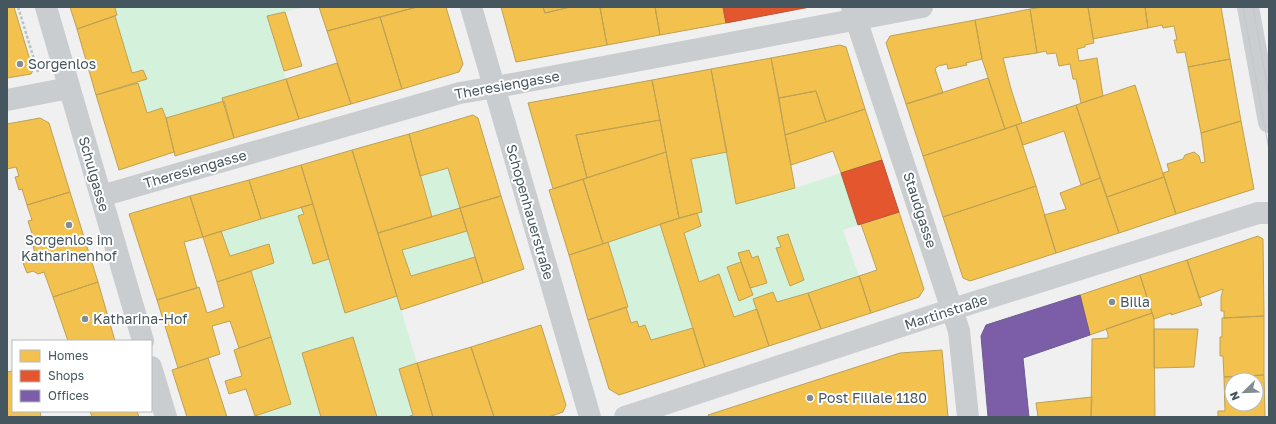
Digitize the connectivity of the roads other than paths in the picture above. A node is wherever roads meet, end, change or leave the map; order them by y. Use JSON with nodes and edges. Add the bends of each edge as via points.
{"nodes":[{"id":1,"x":46,"y":7,"type":"edge"},
{"id":2,"x":471,"y":7,"type":"edge"},
{"id":3,"x":922,"y":7,"type":"edge"},
{"id":4,"x":1248,"y":7,"type":"edge"},
{"id":5,"x":854,"y":13,"type":"edge"},
{"id":6,"x":494,"y":87,"type":"junction"},
{"id":7,"x":69,"y":88,"type":"junction"},
{"id":8,"x":7,"y":100,"type":"edge"},
{"id":9,"x":1269,"y":122,"type":"edge"},
{"id":10,"x":101,"y":196,"type":"junction"},
{"id":11,"x":1269,"y":213,"type":"edge"},
{"id":12,"x":953,"y":309,"type":"junction"},
{"id":13,"x":143,"y":340,"type":"edge"},
{"id":14,"x":152,"y":370,"type":"edge"},
{"id":15,"x":166,"y":417,"type":"edge"},
{"id":16,"x":590,"y":417,"type":"edge"},
{"id":17,"x":625,"y":417,"type":"edge"},
{"id":18,"x":968,"y":417,"type":"edge"}],
"edges":[{"from":1,"to":7,"type":"street","name":"Schulgasse"},
{"from":2,"to":6,"type":"street","name":"Schopenhauerstraße"},
{"from":3,"to":5,"type":"street","name":"Theresiengasse"},
{"from":4,"to":9,"type":"street"},
{"from":5,"to":6,"type":"street","name":"Theresiengasse"},
{"from":5,"to":12,"type":"street","name":"Staudgasse"},
{"from":6,"to":10,"type":"street","name":"Theresiengasse","via":[[460,92]]},
{"from":6,"to":16,"type":"street","name":"Schopenhauerstraße"},
{"from":7,"to":8,"type":"street"},
{"from":7,"to":10,"type":"street","name":"Schulgasse"},
{"from":10,"to":13,"type":"street","name":"Schulgasse"},
{"from":11,"to":12,"type":"street","name":"Martinstraße","via":[[1258,213]]},
{"from":12,"to":17,"type":"street","name":"Martinstraße"},
{"from":12,"to":18,"type":"street","name":"Staudgasse","via":[[959,331]]},
{"from":14,"to":15,"type":"street"}]}
